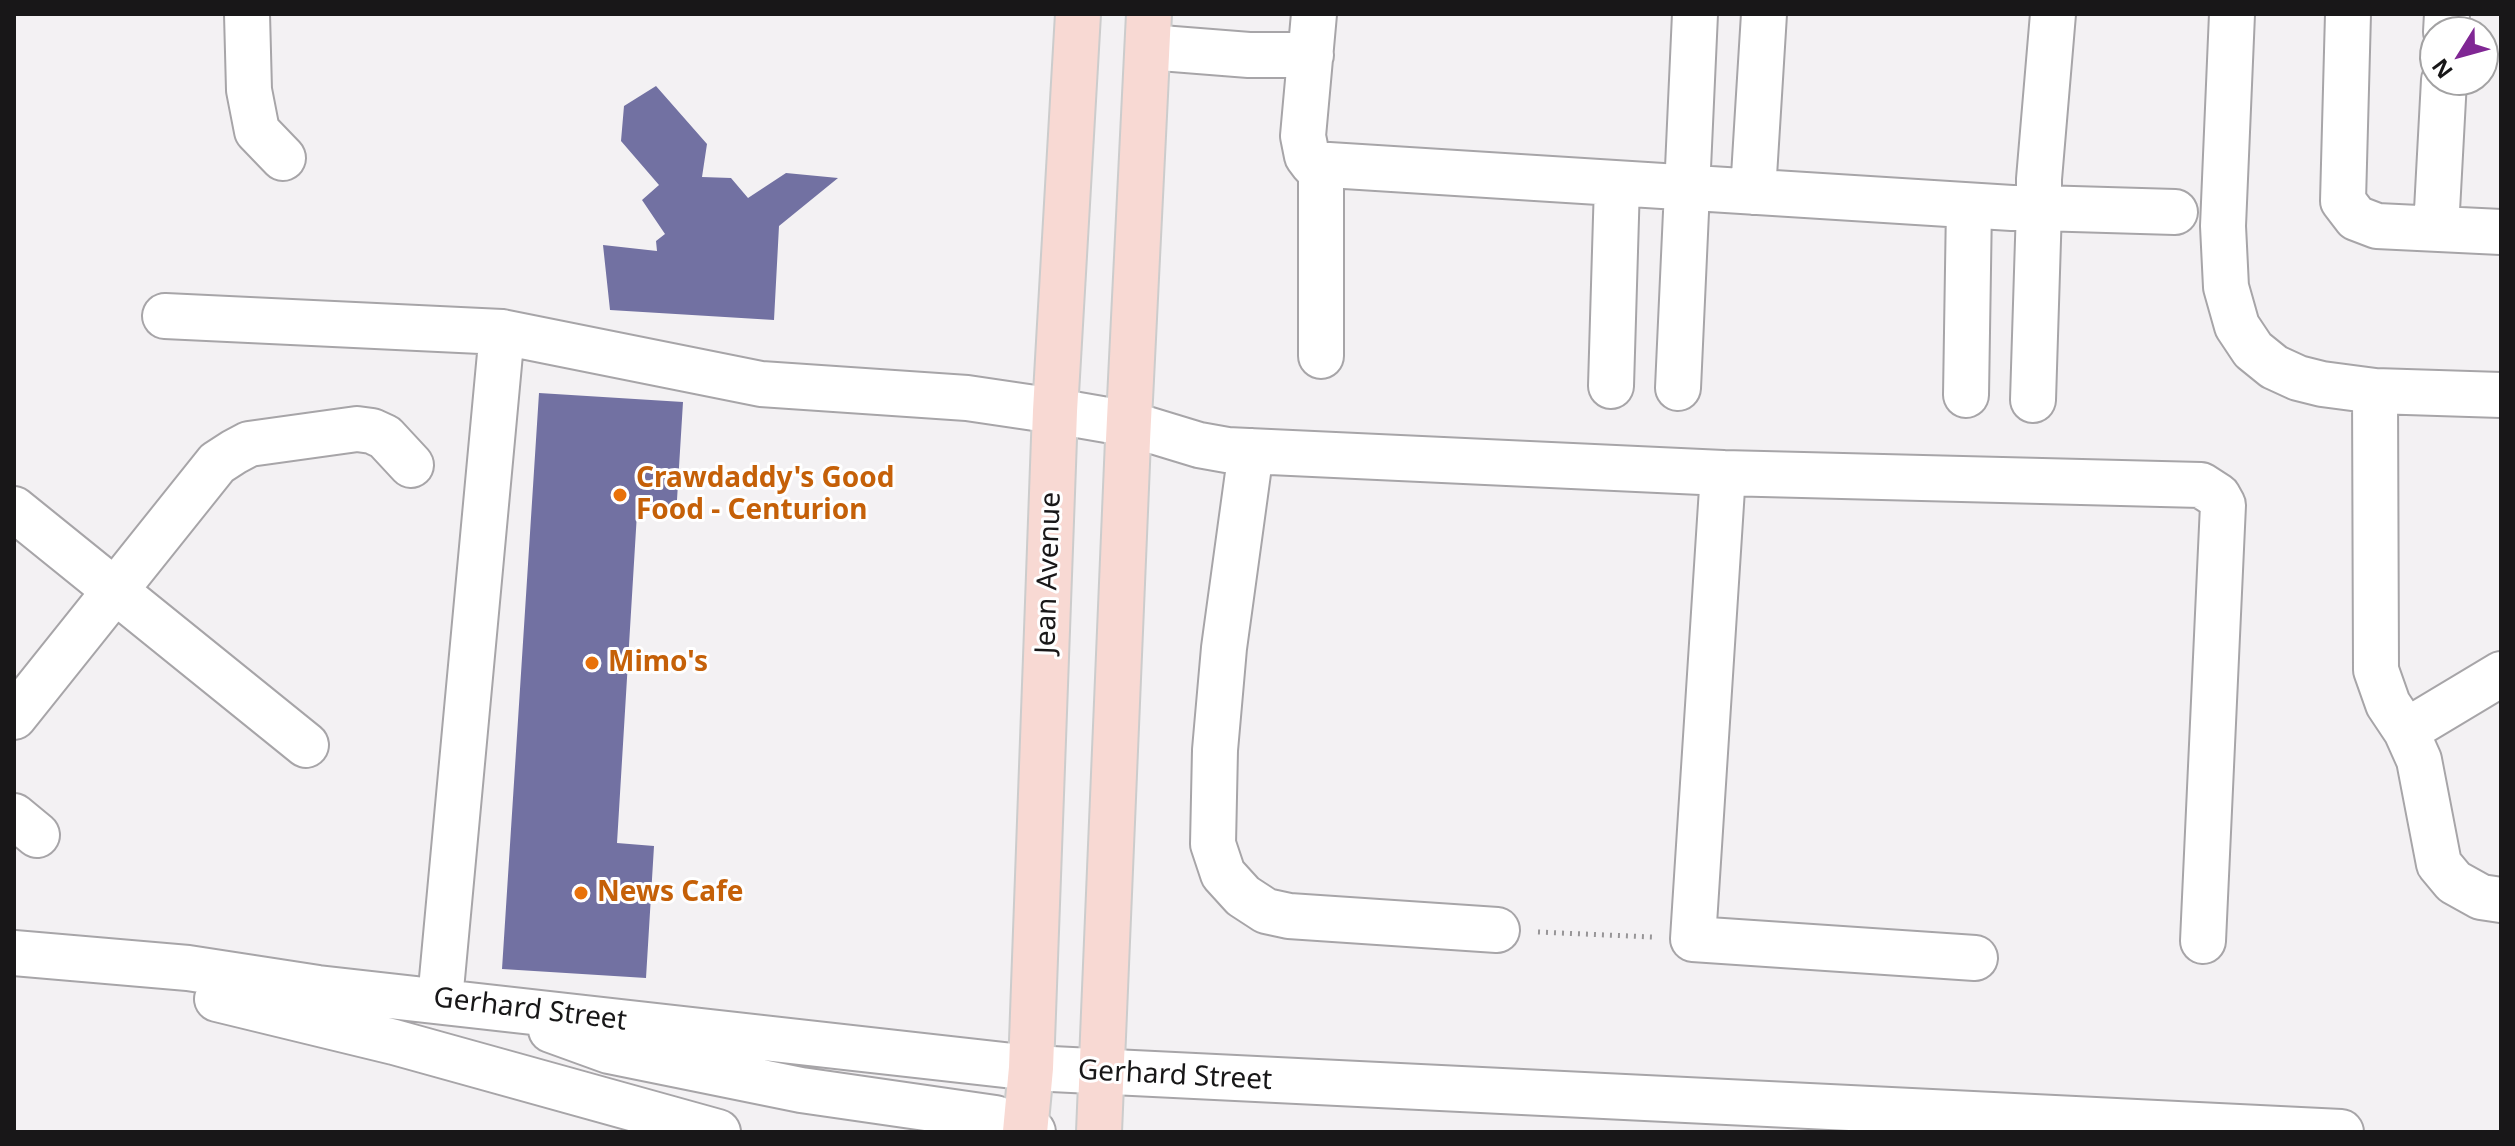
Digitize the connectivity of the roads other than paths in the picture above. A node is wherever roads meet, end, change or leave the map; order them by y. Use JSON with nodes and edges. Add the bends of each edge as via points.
{"nodes":[{"id":1,"x":247,"y":14,"type":"edge"},
{"id":2,"x":1078,"y":14,"type":"edge"},
{"id":3,"x":1695,"y":14,"type":"edge"},
{"id":4,"x":1764,"y":14,"type":"edge"},
{"id":5,"x":2053,"y":14,"type":"edge"},
{"id":6,"x":2232,"y":14,"type":"edge"},
{"id":7,"x":2348,"y":14,"type":"edge"},
{"id":8,"x":1149,"y":31,"type":"edge"},
{"id":9,"x":1312,"y":34,"type":"edge"},
{"id":10,"x":2443,"y":96,"type":"edge"},
{"id":11,"x":283,"y":158,"type":"dead end"},
{"id":12,"x":1321,"y":166,"type":"junction"},
{"id":13,"x":1617,"y":184,"type":"junction"},
{"id":14,"x":1687,"y":188,"type":"junction"},
{"id":15,"x":1753,"y":192,"type":"junction"},
{"id":16,"x":1969,"y":206,"type":"junction"},
{"id":17,"x":2039,"y":208,"type":"junction"},
{"id":18,"x":2175,"y":212,"type":"dead end"},
{"id":19,"x":2436,"y":229,"type":"junction"},
{"id":20,"x":2501,"y":232,"type":"edge"},
{"id":21,"x":165,"y":316,"type":"dead end"},
{"id":22,"x":502,"y":332,"type":"junction"},
{"id":23,"x":1321,"y":356,"type":"dead end"},
{"id":24,"x":1611,"y":386,"type":"dead end"},
{"id":25,"x":1678,"y":388,"type":"dead end"},
{"id":26,"x":2375,"y":391,"type":"junction"},
{"id":27,"x":1966,"y":395,"type":"dead end"},
{"id":28,"x":2501,"y":395,"type":"edge"},
{"id":29,"x":2033,"y":400,"type":"dead end"},
{"id":30,"x":1055,"y":411,"type":"junction"},
{"id":31,"x":1130,"y":424,"type":"junction"},
{"id":32,"x":1251,"y":451,"type":"junction"},
{"id":33,"x":411,"y":465,"type":"dead end"},
{"id":34,"x":1723,"y":473,"type":"junction"},
{"id":35,"x":14,"y":509,"type":"edge"},
{"id":36,"x":114,"y":592,"type":"junction"},
{"id":37,"x":2501,"y":674,"type":"edge"},
{"id":38,"x":14,"y":717,"type":"edge"},
{"id":39,"x":2406,"y":731,"type":"junction"},
{"id":40,"x":306,"y":745,"type":"dead end"},
{"id":41,"x":2501,"y":900,"type":"edge"},
{"id":42,"x":1497,"y":930,"type":"road end"},
{"id":43,"x":2203,"y":941,"type":"dead end"},
{"id":44,"x":14,"y":953,"type":"edge"},
{"id":45,"x":1975,"y":958,"type":"dead end"},
{"id":46,"x":14,"y":981,"type":"edge"},
{"id":47,"x":458,"y":1002,"type":"junction"},
{"id":48,"x":1031,"y":1068,"type":"junction"},
{"id":49,"x":1102,"y":1073,"type":"junction"},
{"id":50,"x":1028,"y":1131,"type":"edge"},
{"id":51,"x":718,"y":1132,"type":"edge"},
{"id":52,"x":1099,"y":1132,"type":"edge"},
{"id":53,"x":2341,"y":1132,"type":"edge"}],
"edges":[{"from":1,"to":11,"type":"street","via":[[249,90],[257,131]]},
{"from":2,"to":30,"type":"main road","name":"Jean Avenue"},
{"from":3,"to":14,"type":"street"},
{"from":4,"to":15,"type":"street"},
{"from":5,"to":17,"type":"street"},
{"from":6,"to":26,"type":"street","via":[[2223,226],[2226,287],[2237,326],[2253,350],[2274,367],[2310,381]]},
{"from":7,"to":19,"type":"street","via":[[2343,201],[2356,218],[2377,226]]},
{"from":8,"to":9,"type":"street","via":[[1249,55]]},
{"from":8,"to":31,"type":"main road"},
{"from":9,"to":12,"type":"street","via":[[1304,147],[1309,162]]},
{"from":10,"to":19,"type":"street"},
{"from":12,"to":13,"type":"street"},
{"from":12,"to":23,"type":"street"},
{"from":13,"to":14,"type":"street"},
{"from":13,"to":24,"type":"street"},
{"from":14,"to":15,"type":"street"},
{"from":14,"to":25,"type":"street"},
{"from":15,"to":16,"type":"street"},
{"from":16,"to":17,"type":"street"},
{"from":16,"to":27,"type":"street"},
{"from":17,"to":18,"type":"street"},
{"from":17,"to":29,"type":"street"},
{"from":19,"to":20,"type":"street"},
{"from":21,"to":22,"type":"street"},
{"from":22,"to":30,"type":"street","via":[[745,382],[967,398]]},
{"from":22,"to":47,"type":"street"},
{"from":26,"to":28,"type":"street"},
{"from":26,"to":39,"type":"street","via":[[2376,670],[2388,704]]},
{"from":30,"to":31,"type":"street"},
{"from":30,"to":48,"type":"main road","name":"Jean Avenue"},
{"from":31,"to":32,"type":"street","via":[[1199,445]]},
{"from":31,"to":49,"type":"main road"},
{"from":32,"to":34,"type":"street"},
{"from":32,"to":42,"type":"street","via":[[1215,750],[1213,844],[1223,874],[1266,911],[1289,916]]},
{"from":33,"to":36,"type":"street","via":[[385,437],[357,429],[249,444],[217,463]]},
{"from":34,"to":43,"type":"street","via":[[2191,483],[2218,496],[2223,505]]},
{"from":34,"to":45,"type":"street","via":[[1693,939]]},
{"from":35,"to":36,"type":"street"},
{"from":36,"to":38,"type":"street"},
{"from":36,"to":40,"type":"street"},
{"from":37,"to":39,"type":"street"},
{"from":39,"to":41,"type":"street","via":[[2419,760],[2439,864],[2454,882],[2481,897]]},
{"from":44,"to":47,"type":"street","name":"Gerhard Street","via":[[188,968]]},
{"from":46,"to":51,"type":"street","name":"Gerhard Street","via":[[177,990],[408,1046]]},
{"from":47,"to":48,"type":"street","name":"Gerhard Street"},
{"from":47,"to":50,"type":"street","via":[[609,1051],[801,1090],[995,1118]]},
{"from":48,"to":49,"type":"street","name":"Gerhard Street"},
{"from":48,"to":50,"type":"main road","name":"Jean Avenue"},
{"from":49,"to":52,"type":"main road"},
{"from":49,"to":53,"type":"street","name":"Gerhard Street"}]}
